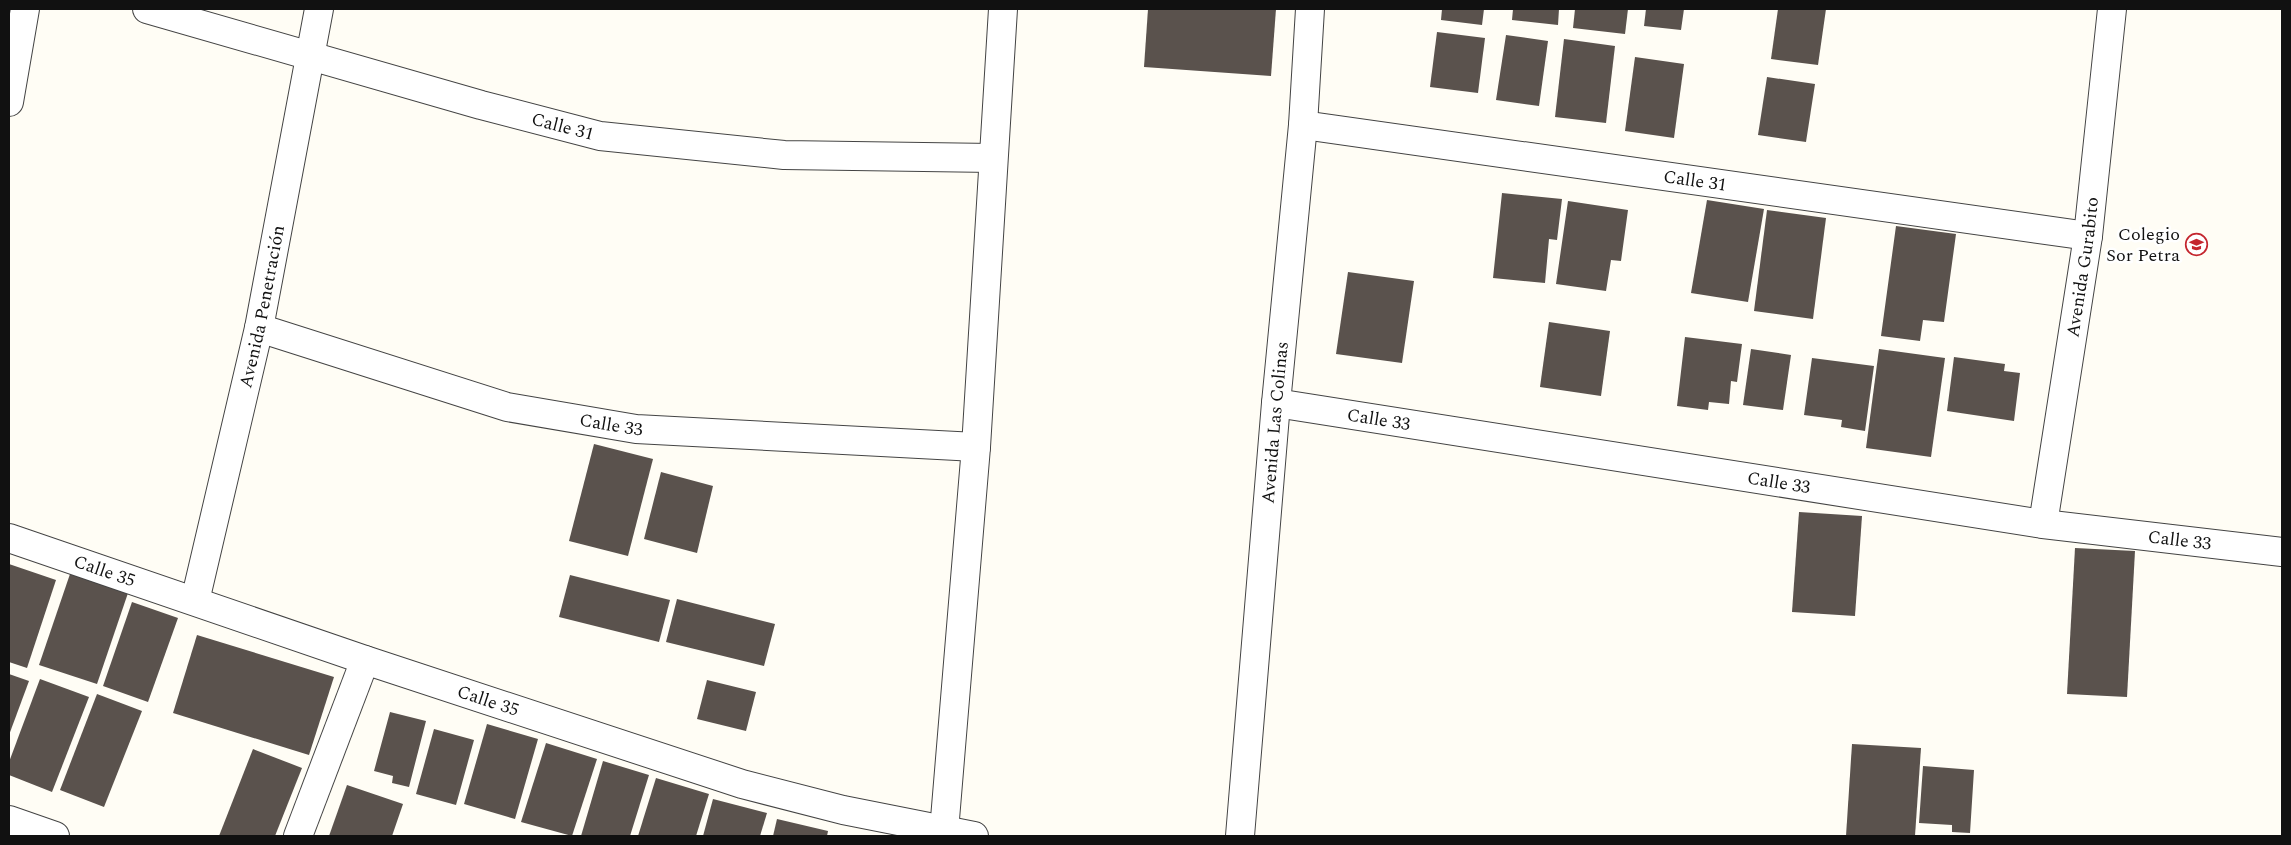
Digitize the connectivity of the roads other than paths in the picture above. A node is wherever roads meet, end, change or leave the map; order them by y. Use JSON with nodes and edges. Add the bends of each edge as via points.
{"nodes":[{"id":1,"x":25,"y":9,"type":"edge"},
{"id":2,"x":146,"y":9,"type":"edge"},
{"id":3,"x":319,"y":9,"type":"edge"},
{"id":4,"x":1003,"y":9,"type":"edge"},
{"id":5,"x":1310,"y":9,"type":"edge"},
{"id":6,"x":2112,"y":9,"type":"edge"},
{"id":7,"x":310,"y":55,"type":"junction"},
{"id":8,"x":9,"y":102,"type":"edge"},
{"id":9,"x":1303,"y":125,"type":"junction"},
{"id":10,"x":993,"y":158,"type":"junction"},
{"id":11,"x":2088,"y":236,"type":"junction"},
{"id":12,"x":259,"y":328,"type":"junction"},
{"id":13,"x":1276,"y":403,"type":"junction"},
{"id":14,"x":976,"y":447,"type":"junction"},
{"id":15,"x":2043,"y":524,"type":"junction"},
{"id":16,"x":9,"y":538,"type":"edge"},
{"id":17,"x":2282,"y":552,"type":"edge"},
{"id":18,"x":195,"y":601,"type":"junction"},
{"id":19,"x":365,"y":660,"type":"junction"},
{"id":20,"x":9,"y":820,"type":"edge"},
{"id":21,"x":944,"y":832,"type":"junction"},
{"id":22,"x":55,"y":836,"type":"edge"},
{"id":23,"x":298,"y":836,"type":"edge"},
{"id":24,"x":974,"y":836,"type":"edge"},
{"id":25,"x":1240,"y":836,"type":"edge"}],
"edges":[{"from":1,"to":8,"type":"street"},
{"from":2,"to":7,"type":"street","name":"Calle 31"},
{"from":3,"to":7,"type":"street","name":"Avenida Penetración"},
{"from":4,"to":10,"type":"street"},
{"from":5,"to":9,"type":"street","name":"Avenida Las Colinas"},
{"from":6,"to":11,"type":"street","name":"Avenida Gurabito"},
{"from":7,"to":10,"type":"street","name":"Calle 31","via":[[600,136],[784,155]]},
{"from":7,"to":12,"type":"street","name":"Avenida Penetración"},
{"from":9,"to":11,"type":"street","name":"Calle 31"},
{"from":9,"to":13,"type":"street","name":"Avenida Las Colinas"},
{"from":10,"to":14,"type":"street"},
{"from":11,"to":15,"type":"street","name":"Avenida Gurabito"},
{"from":12,"to":14,"type":"street","name":"Calle 33","via":[[507,407],[636,430]]},
{"from":12,"to":18,"type":"street","name":"Avenida Penetración"},
{"from":13,"to":15,"type":"street","name":"Calle 33"},
{"from":13,"to":25,"type":"street","name":"Avenida Las Colinas"},
{"from":14,"to":21,"type":"street"},
{"from":15,"to":17,"type":"street","name":"Calle 33"},
{"from":16,"to":18,"type":"street","name":"Calle 35"},
{"from":18,"to":19,"type":"street","name":"Calle 35"},
{"from":19,"to":21,"type":"street","name":"Calle 35","via":[[742,784]]},
{"from":19,"to":23,"type":"street"},
{"from":20,"to":22,"type":"street"},
{"from":21,"to":24,"type":"street","name":"Calle 35"}]}
